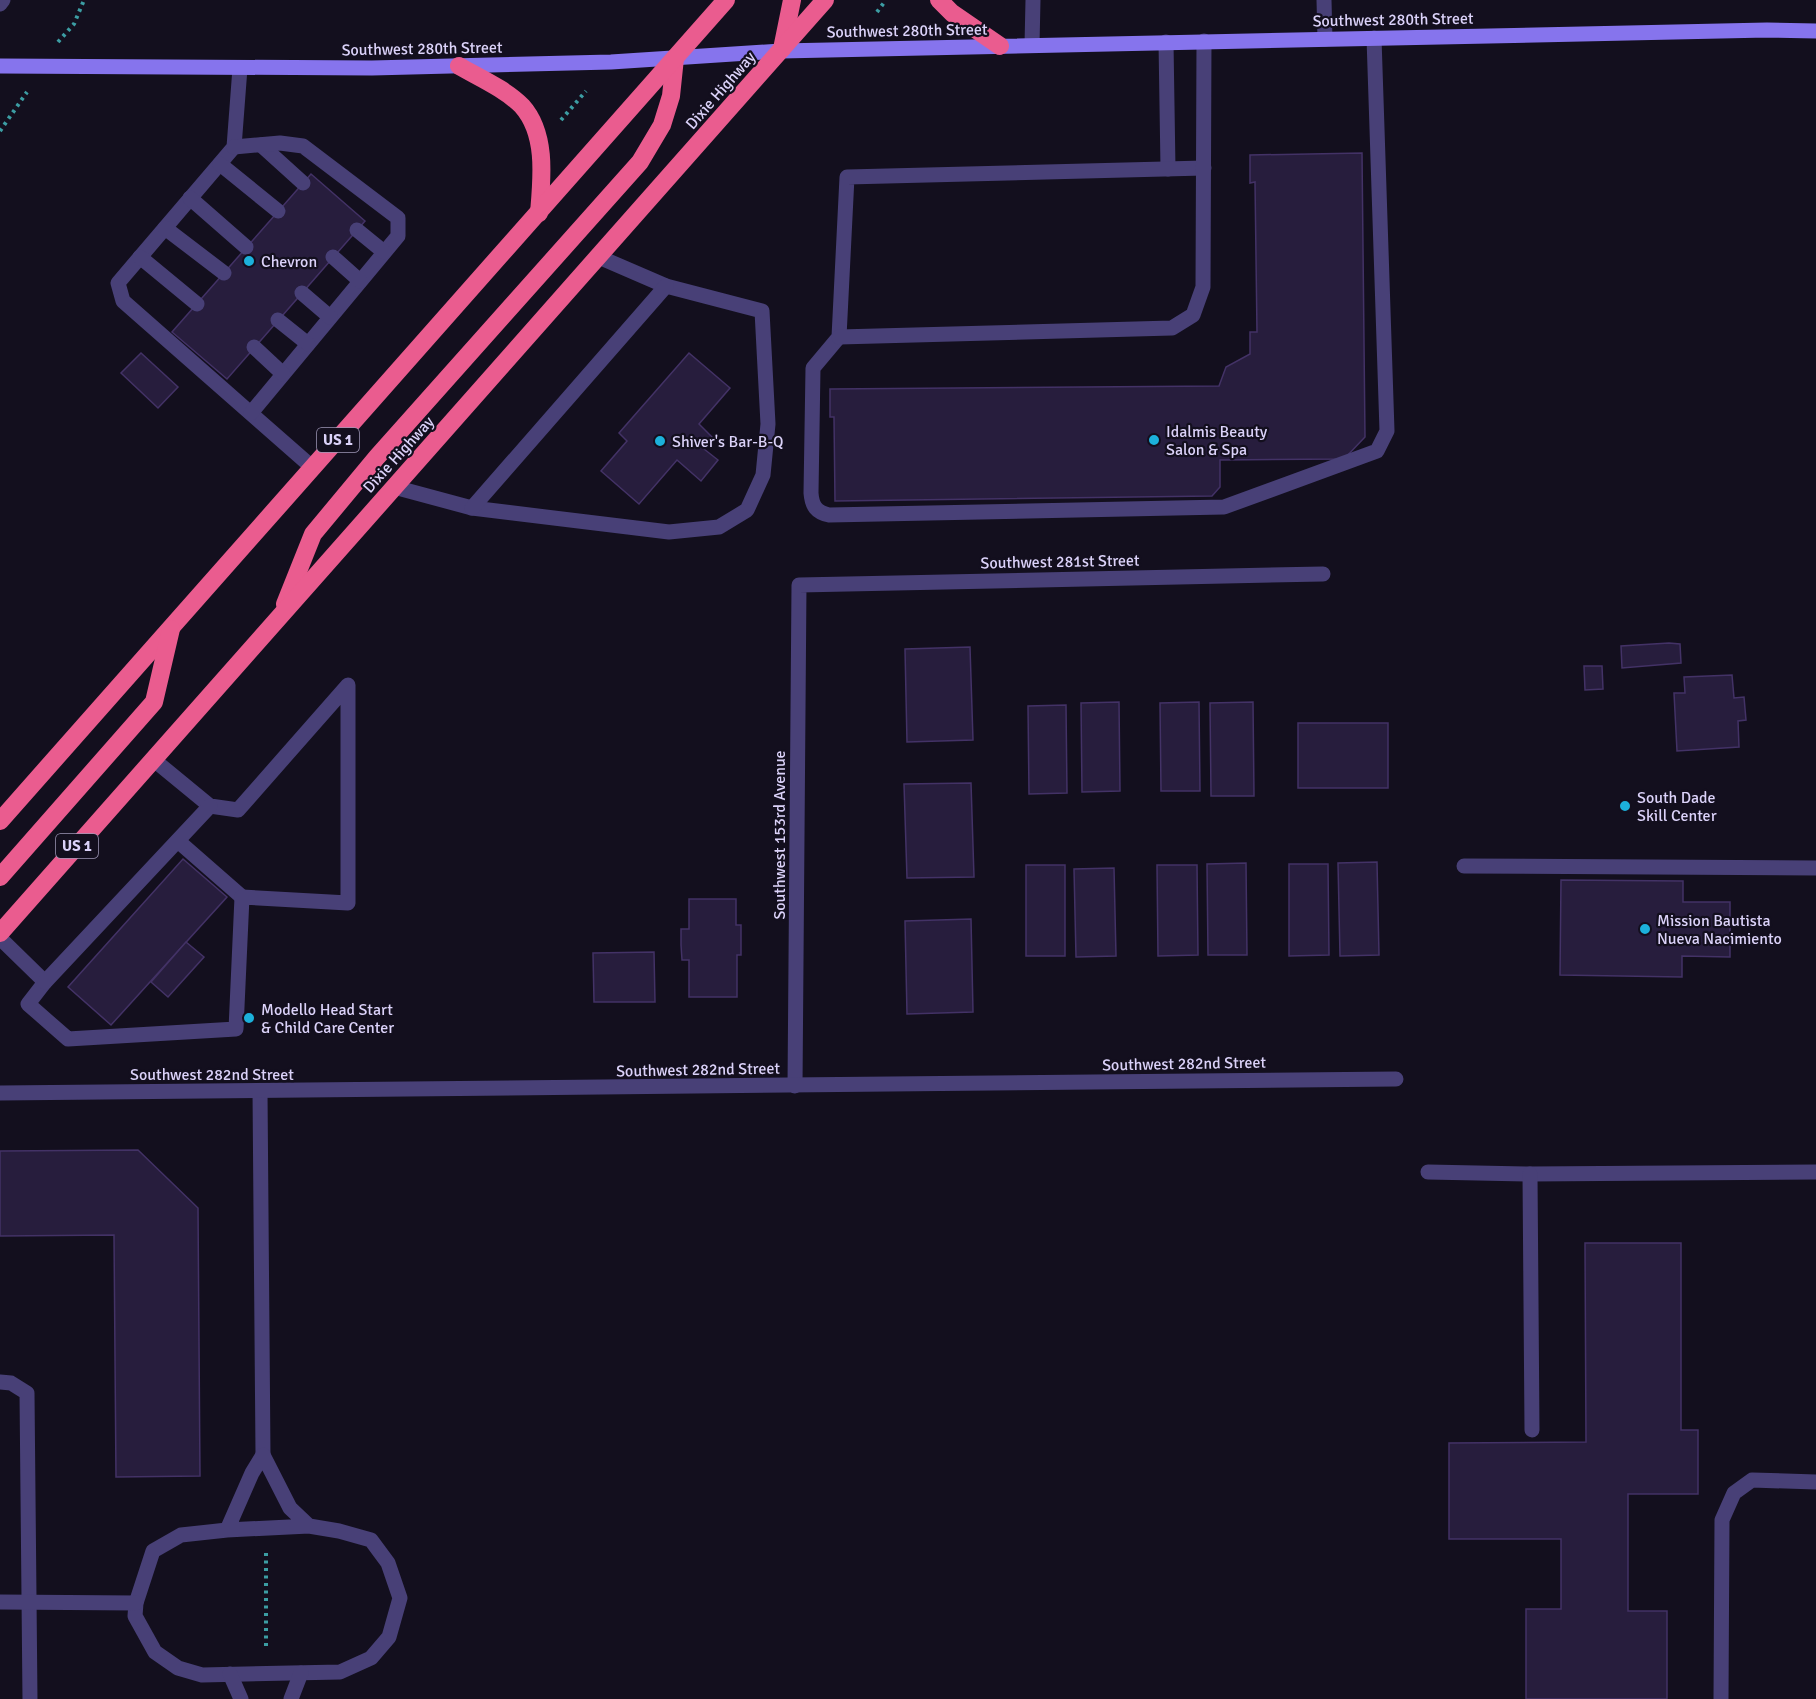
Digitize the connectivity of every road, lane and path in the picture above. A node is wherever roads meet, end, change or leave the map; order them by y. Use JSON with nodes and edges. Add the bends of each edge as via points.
{"nodes":[{"id":1,"x":3,"y":0,"type":"edge"},
{"id":2,"x":84,"y":0,"type":"edge"},
{"id":3,"x":726,"y":0,"type":"edge"},
{"id":4,"x":792,"y":0,"type":"edge"},
{"id":5,"x":825,"y":0,"type":"edge"},
{"id":6,"x":886,"y":0,"type":"edge"},
{"id":7,"x":939,"y":0,"type":"edge"},
{"id":8,"x":1033,"y":0,"type":"edge"},
{"id":9,"x":1324,"y":0,"type":"edge"},
{"id":10,"x":0,"y":4,"type":"edge"},
{"id":11,"x":877,"y":12,"type":"dead end"},
{"id":12,"x":1816,"y":31,"type":"edge"},
{"id":13,"x":63,"y":34,"type":"dead end"},
{"id":14,"x":1374,"y":38,"type":"junction"},
{"id":15,"x":1325,"y":39,"type":"junction"},
{"id":16,"x":1204,"y":41,"type":"junction"},
{"id":17,"x":1166,"y":42,"type":"junction"},
{"id":18,"x":1000,"y":45,"type":"junction"},
{"id":19,"x":1032,"y":45,"type":"junction"},
{"id":20,"x":781,"y":51,"type":"junction"},
{"id":21,"x":675,"y":58,"type":"junction"},
{"id":22,"x":0,"y":66,"type":"edge"},
{"id":23,"x":459,"y":66,"type":"junction"},
{"id":24,"x":240,"y":68,"type":"junction"},
{"id":25,"x":29,"y":88,"type":"dead end"},
{"id":26,"x":586,"y":90,"type":"dead end"},
{"id":27,"x":555,"y":128,"type":"dead end"},
{"id":28,"x":0,"y":131,"type":"edge"},
{"id":29,"x":261,"y":145,"type":"junction"},
{"id":30,"x":234,"y":147,"type":"junction"},
{"id":31,"x":220,"y":164,"type":"junction"},
{"id":32,"x":1204,"y":168,"type":"junction"},
{"id":33,"x":1168,"y":169,"type":"junction"},
{"id":34,"x":303,"y":183,"type":"dead end"},
{"id":35,"x":190,"y":198,"type":"junction"},
{"id":36,"x":278,"y":211,"type":"dead end"},
{"id":37,"x":539,"y":213,"type":"junction"},
{"id":38,"x":165,"y":228,"type":"junction"},
{"id":39,"x":357,"y":231,"type":"dead end"},
{"id":40,"x":246,"y":247,"type":"dead end"},
{"id":41,"x":384,"y":252,"type":"junction"},
{"id":42,"x":140,"y":257,"type":"junction"},
{"id":43,"x":598,"y":257,"type":"junction"},
{"id":44,"x":333,"y":258,"type":"dead end"},
{"id":45,"x":224,"y":273,"type":"dead end"},
{"id":46,"x":360,"y":281,"type":"junction"},
{"id":47,"x":666,"y":286,"type":"junction"},
{"id":48,"x":302,"y":293,"type":"dead end"},
{"id":49,"x":198,"y":304,"type":"dead end"},
{"id":50,"x":330,"y":316,"type":"junction"},
{"id":51,"x":278,"y":320,"type":"dead end"},
{"id":52,"x":839,"y":337,"type":"junction"},
{"id":53,"x":308,"y":344,"type":"junction"},
{"id":54,"x":254,"y":347,"type":"dead end"},
{"id":55,"x":283,"y":374,"type":"junction"},
{"id":56,"x":250,"y":413,"type":"junction"},
{"id":57,"x":313,"y":468,"type":"junction"},
{"id":58,"x":394,"y":488,"type":"junction"},
{"id":59,"x":472,"y":508,"type":"junction"},
{"id":60,"x":1323,"y":574,"type":"dead end"},
{"id":61,"x":799,"y":585,"type":"joint"},
{"id":62,"x":280,"y":617,"type":"junction"},
{"id":63,"x":171,"y":627,"type":"junction"},
{"id":64,"x":154,"y":760,"type":"junction"},
{"id":65,"x":210,"y":806,"type":"junction"},
{"id":66,"x":0,"y":821,"type":"edge"},
{"id":67,"x":178,"y":841,"type":"junction"},
{"id":68,"x":1464,"y":866,"type":"dead end"},
{"id":69,"x":1816,"y":868,"type":"edge"},
{"id":70,"x":0,"y":877,"type":"edge"},
{"id":71,"x":242,"y":897,"type":"junction"},
{"id":72,"x":0,"y":933,"type":"edge"},
{"id":73,"x":0,"y":938,"type":"edge"},
{"id":74,"x":45,"y":982,"type":"junction"},
{"id":75,"x":1396,"y":1079,"type":"dead end"},
{"id":76,"x":795,"y":1086,"type":"junction"},
{"id":77,"x":260,"y":1091,"type":"junction"},
{"id":78,"x":0,"y":1093,"type":"edge"},
{"id":79,"x":1428,"y":1172,"type":"dead end"},
{"id":80,"x":1816,"y":1172,"type":"edge"},
{"id":81,"x":1530,"y":1174,"type":"junction"},
{"id":82,"x":0,"y":1382,"type":"edge"},
{"id":83,"x":1532,"y":1430,"type":"dead end"},
{"id":84,"x":263,"y":1455,"type":"junction"},
{"id":85,"x":1816,"y":1482,"type":"edge"},
{"id":86,"x":309,"y":1526,"type":"junction"},
{"id":87,"x":227,"y":1530,"type":"junction"},
{"id":88,"x":266,"y":1545,"type":"dead end"},
{"id":89,"x":30,"y":1601,"type":"junction"},
{"id":90,"x":0,"y":1602,"type":"edge"},
{"id":91,"x":136,"y":1604,"type":"junction"},
{"id":92,"x":266,"y":1660,"type":"dead end"},
{"id":93,"x":301,"y":1673,"type":"junction"},
{"id":94,"x":230,"y":1674,"type":"junction"},
{"id":95,"x":30,"y":1699,"type":"edge"},
{"id":96,"x":241,"y":1699,"type":"edge"},
{"id":97,"x":291,"y":1699,"type":"edge"},
{"id":98,"x":1721,"y":1699,"type":"edge"}],
"edges":[{"from":1,"to":10,"type":"street"},
{"from":2,"to":13,"type":"path","via":[[74,24]]},
{"from":3,"to":21,"type":"highway","number":"US 1"},
{"from":4,"to":20,"type":"highway"},
{"from":5,"to":20,"type":"highway","name":"Dixie Highway","number":"US 1"},
{"from":6,"to":11,"type":"path"},
{"from":7,"to":18,"type":"highway","via":[[952,14]]},
{"from":8,"to":19,"type":"street"},
{"from":9,"to":15,"type":"street"},
{"from":12,"to":14,"type":"street","name":"Southwest 280th Street"},
{"from":14,"to":15,"type":"street","name":"Southwest 280th Street"},
{"from":14,"to":52,"type":"street","via":[[1387,431],[1377,451],[1224,507],[829,515],[815,509],[811,501],[813,368]]},
{"from":15,"to":16,"type":"street","name":"Southwest 280th Street"},
{"from":16,"to":17,"type":"street","name":"Southwest 280th Street"},
{"from":16,"to":32,"type":"street"},
{"from":17,"to":19,"type":"street","name":"Southwest 280th Street"},
{"from":17,"to":33,"type":"street"},
{"from":18,"to":19,"type":"street","name":"Southwest 280th Street"},
{"from":18,"to":20,"type":"street","name":"Southwest 280th Street"},
{"from":20,"to":21,"type":"street","name":"Southwest 280th Street"},
{"from":20,"to":43,"type":"highway","name":"Dixie Highway","number":"US 1"},
{"from":21,"to":23,"type":"street","name":"Southwest 280th Street"},
{"from":21,"to":37,"type":"highway","number":"US 1"},
{"from":21,"to":62,"type":"highway","via":[[671,96],[662,125],[640,162],[313,534]]},
{"from":22,"to":24,"type":"street","name":"Southwest 280th Street"},
{"from":23,"to":24,"type":"street","name":"Southwest 280th Street"},
{"from":23,"to":37,"type":"highway","via":[[502,90],[522,106],[533,125],[543,173]]},
{"from":24,"to":30,"type":"street"},
{"from":25,"to":28,"type":"path"},
{"from":26,"to":27,"type":"path"},
{"from":29,"to":30,"type":"street"},
{"from":29,"to":34,"type":"street"},
{"from":29,"to":41,"type":"street","via":[[303,146],[398,218],[398,236]]},
{"from":30,"to":31,"type":"street"},
{"from":31,"to":35,"type":"street"},
{"from":31,"to":36,"type":"street"},
{"from":32,"to":33,"type":"street"},
{"from":32,"to":52,"type":"street","via":[[1203,287],[1193,315],[1172,328]]},
{"from":33,"to":52,"type":"street","via":[[846,177]]},
{"from":35,"to":38,"type":"street"},
{"from":35,"to":40,"type":"street"},
{"from":37,"to":57,"type":"highway","number":"US 1"},
{"from":38,"to":42,"type":"street"},
{"from":38,"to":45,"type":"street"},
{"from":39,"to":41,"type":"street"},
{"from":41,"to":46,"type":"street"},
{"from":42,"to":49,"type":"street"},
{"from":42,"to":56,"type":"street","via":[[118,283],[123,301]]},
{"from":43,"to":47,"type":"street"},
{"from":43,"to":58,"type":"highway","name":"Dixie Highway","number":"US 1"},
{"from":44,"to":46,"type":"street"},
{"from":46,"to":50,"type":"street"},
{"from":47,"to":59,"type":"street"},
{"from":47,"to":59,"type":"street","via":[[762,311],[768,424],[763,475],[747,510],[719,527],[669,532]]},
{"from":48,"to":50,"type":"street"},
{"from":50,"to":53,"type":"street"},
{"from":51,"to":53,"type":"street"},
{"from":53,"to":55,"type":"street"},
{"from":54,"to":55,"type":"street"},
{"from":55,"to":56,"type":"street"},
{"from":56,"to":57,"type":"street"},
{"from":57,"to":63,"type":"highway","number":"US 1"},
{"from":58,"to":59,"type":"street"},
{"from":58,"to":62,"type":"highway","name":"Dixie Highway","number":"US 1"},
{"from":60,"to":61,"type":"street","name":"Southwest 281st Street"},
{"from":61,"to":76,"type":"street","name":"Southwest 153rd Avenue"},
{"from":62,"to":64,"type":"highway","name":"Dixie Highway","number":"US 1"},
{"from":63,"to":66,"type":"highway","number":"US 1"},
{"from":63,"to":70,"type":"highway","via":[[154,702]]},
{"from":64,"to":65,"type":"street"},
{"from":64,"to":72,"type":"highway","name":"Dixie Highway","number":"US 1"},
{"from":65,"to":67,"type":"street"},
{"from":65,"to":71,"type":"street","via":[[238,810],[348,685],[348,903]]},
{"from":67,"to":71,"type":"street"},
{"from":67,"to":74,"type":"street"},
{"from":68,"to":69,"type":"street"},
{"from":71,"to":74,"type":"street","via":[[236,1029],[68,1039],[28,1004]]},
{"from":73,"to":74,"type":"street"},
{"from":75,"to":76,"type":"street","name":"Southwest 282nd Street"},
{"from":76,"to":77,"type":"street","name":"Southwest 282nd Street"},
{"from":77,"to":78,"type":"street","name":"Southwest 282nd Street"},
{"from":77,"to":84,"type":"street"},
{"from":79,"to":81,"type":"street"},
{"from":80,"to":81,"type":"street"},
{"from":81,"to":83,"type":"street"},
{"from":82,"to":89,"type":"street","via":[[11,1383],[27,1393]]},
{"from":84,"to":86,"type":"street","via":[[290,1508]]},
{"from":84,"to":87,"type":"street"},
{"from":85,"to":98,"type":"street","via":[[1752,1480],[1734,1493],[1722,1520]]},
{"from":86,"to":87,"type":"street"},
{"from":86,"to":93,"type":"street","via":[[371,1540],[388,1563],[400,1598],[389,1637],[372,1658],[340,1672]]},
{"from":87,"to":91,"type":"street","via":[[181,1535],[153,1551]]},
{"from":88,"to":92,"type":"path"},
{"from":89,"to":90,"type":"street"},
{"from":89,"to":91,"type":"street"},
{"from":89,"to":95,"type":"street"},
{"from":91,"to":94,"type":"street","via":[[135,1616],[155,1652],[178,1668],[202,1675]]},
{"from":93,"to":94,"type":"street"},
{"from":93,"to":97,"type":"street"},
{"from":94,"to":96,"type":"street"}]}
